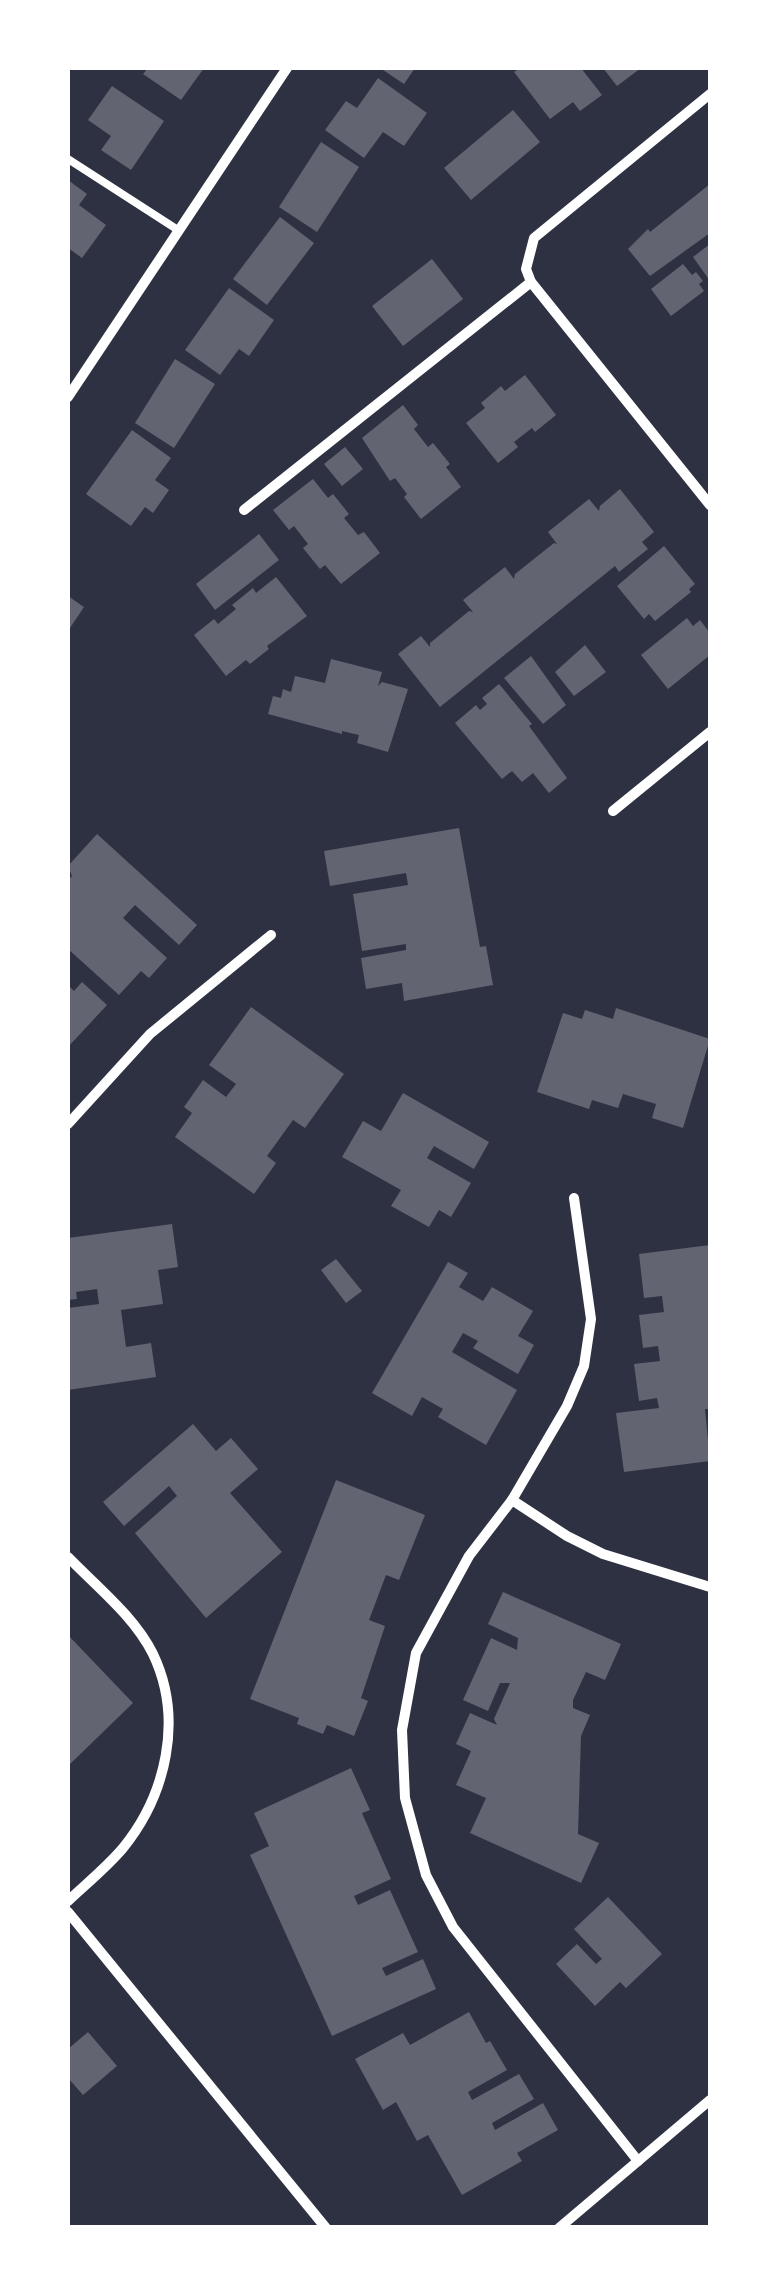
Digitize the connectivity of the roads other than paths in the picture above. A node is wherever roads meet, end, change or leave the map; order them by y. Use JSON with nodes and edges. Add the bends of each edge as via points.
{"nodes":[{"id":1,"x":287,"y":68,"type":"edge"},
{"id":2,"x":710,"y":96,"type":"edge"},
{"id":3,"x":68,"y":159,"type":"edge"},
{"id":4,"x":178,"y":230,"type":"junction"},
{"id":5,"x":531,"y":282,"type":"junction"},
{"id":6,"x":68,"y":397,"type":"edge"},
{"id":7,"x":710,"y":505,"type":"edge"},
{"id":8,"x":244,"y":510,"type":"dead end"},
{"id":9,"x":710,"y":732,"type":"edge"},
{"id":10,"x":613,"y":811,"type":"dead end"},
{"id":11,"x":271,"y":935,"type":"dead end"},
{"id":12,"x":68,"y":1124,"type":"edge"},
{"id":13,"x":574,"y":1198,"type":"dead end"},
{"id":14,"x":512,"y":1500,"type":"junction"},
{"id":15,"x":68,"y":1557,"type":"edge"},
{"id":16,"x":710,"y":1587,"type":"edge"},
{"id":17,"x":68,"y":1901,"type":"edge"},
{"id":18,"x":68,"y":1912,"type":"edge"},
{"id":19,"x":710,"y":2100,"type":"edge"},
{"id":20,"x":638,"y":2161,"type":"junction"},
{"id":21,"x":326,"y":2228,"type":"edge"},
{"id":22,"x":559,"y":2228,"type":"edge"}],
"edges":[{"from":1,"to":4,"type":"street"},
{"from":2,"to":5,"type":"street","via":[[534,238],[526,269]]},
{"from":3,"to":4,"type":"lane"},
{"from":4,"to":6,"type":"street"},
{"from":5,"to":7,"type":"street"},
{"from":5,"to":8,"type":"street"},
{"from":9,"to":10,"type":"street"},
{"from":11,"to":12,"type":"street","via":[[150,1034]]},
{"from":13,"to":14,"type":"street","via":[[591,1318],[584,1366]]},
{"from":14,"to":16,"type":"street","via":[[603,1554]]},
{"from":14,"to":20,"type":"street","via":[[469,1556],[416,1652],[402,1730],[405,1798],[426,1875],[453,1927]]},
{"from":15,"to":17,"type":"street","via":[[153,1655],[164,1687],[168,1749],[146,1814],[122,1849]]},
{"from":18,"to":21,"type":"street"},
{"from":19,"to":20,"type":"street"},
{"from":20,"to":22,"type":"street"}]}
